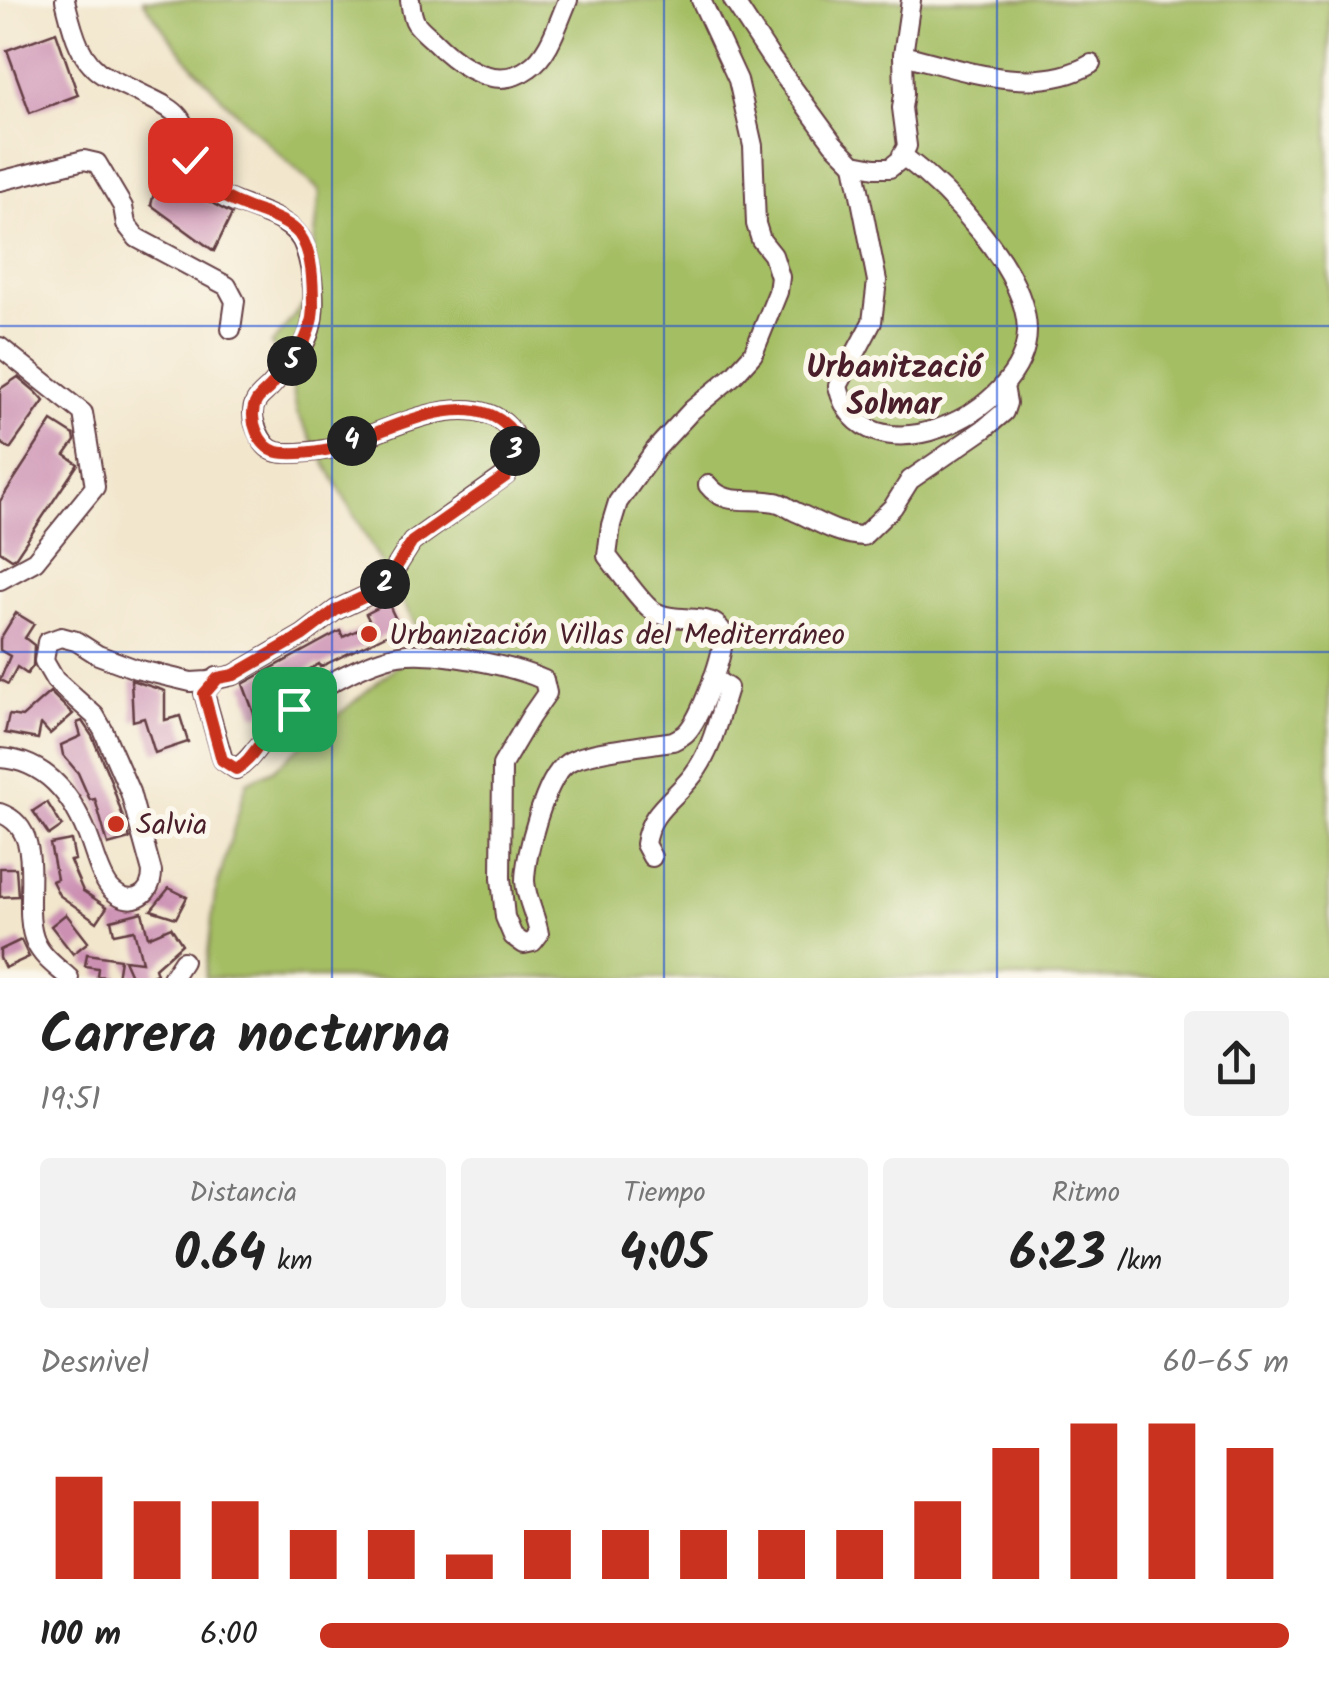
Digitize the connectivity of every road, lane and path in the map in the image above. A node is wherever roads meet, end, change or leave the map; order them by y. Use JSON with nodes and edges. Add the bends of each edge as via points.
{"nodes":[{"id":1,"x":65,"y":0,"type":"edge"},
{"id":2,"x":410,"y":0,"type":"edge"},
{"id":3,"x":568,"y":0,"type":"edge"},
{"id":4,"x":701,"y":0,"type":"edge"},
{"id":5,"x":733,"y":0,"type":"edge"},
{"id":6,"x":910,"y":0,"type":"edge"},
{"id":7,"x":903,"y":55,"type":"junction"},
{"id":8,"x":1091,"y":64,"type":"dead end"},
{"id":9,"x":902,"y":155,"type":"junction"},
{"id":10,"x":854,"y":164,"type":"junction"},
{"id":11,"x":0,"y":182,"type":"edge"},
{"id":12,"x":232,"y":329,"type":"dead end"},
{"id":13,"x":0,"y":347,"type":"edge"},
{"id":14,"x":1004,"y":386,"type":"junction"},
{"id":15,"x":708,"y":485,"type":"dead end"},
{"id":16,"x":0,"y":580,"type":"edge"},
{"id":17,"x":218,"y":678,"type":"junction"},
{"id":18,"x":713,"y":678,"type":"junction"},
{"id":19,"x":0,"y":758,"type":"edge"},
{"id":20,"x":0,"y":814,"type":"edge"},
{"id":21,"x":652,"y":857,"type":"dead end"},
{"id":22,"x":183,"y":961,"type":"dead end"},
{"id":23,"x":69,"y":978,"type":"edge"},
{"id":24,"x":172,"y":978,"type":"edge"}],
"edges":[{"from":1,"to":17,"type":"street","via":[[72,31],[103,76],[180,118],[190,160],[206,186],[297,230],[304,243],[312,326],[254,403],[252,420],[266,448],[335,448],[460,410],[485,411],[516,440],[506,476],[412,542],[383,588],[234,675]]},
{"from":2,"to":3,"type":"street","via":[[414,21],[444,52],[497,79],[534,66]]},
{"from":4,"to":18,"type":"street","via":[[738,80],[753,146],[756,224],[773,255],[778,292],[753,354],[656,449],[618,502],[608,556],[651,610],[678,620],[700,618],[722,630]]},
{"from":5,"to":10,"type":"street"},
{"from":6,"to":7,"type":"street"},
{"from":7,"to":8,"type":"street","via":[[998,77],[1038,79]]},
{"from":7,"to":9,"type":"street"},
{"from":9,"to":10,"type":"street","via":[[890,168]]},
{"from":9,"to":14,"type":"street","via":[[950,196],[1008,268],[1022,298],[1028,333]]},
{"from":10,"to":14,"type":"street","via":[[877,281],[872,322],[838,386],[841,402],[865,427],[913,436],[978,410]]},
{"from":11,"to":12,"type":"street","via":[[84,160],[97,163],[137,238],[227,286],[235,301]]},
{"from":13,"to":16,"type":"street","via":[[83,413],[94,488],[35,562]]},
{"from":14,"to":15,"type":"street","via":[[1004,412],[910,480],[863,536],[829,528],[779,502],[726,499]]},
{"from":17,"to":18,"type":"street","via":[[204,694],[222,760],[236,769],[311,694],[400,654],[455,658],[544,680],[547,693],[502,766],[504,917],[524,944],[539,934],[525,880],[543,801],[558,772],[585,756],[673,742],[696,718]]},
{"from":17,"to":19,"type":"street","via":[[191,682],[136,669],[61,636],[47,642],[44,661],[95,716],[130,792],[152,872],[152,884],[134,898],[121,898],[108,886],[72,801],[53,779]]},
{"from":18,"to":21,"type":"street","via":[[728,688],[718,726],[694,774],[648,825],[645,844]]},
{"from":20,"to":23,"type":"street","via":[[21,828],[28,850],[36,944]]},
{"from":22,"to":24,"type":"street"}]}
